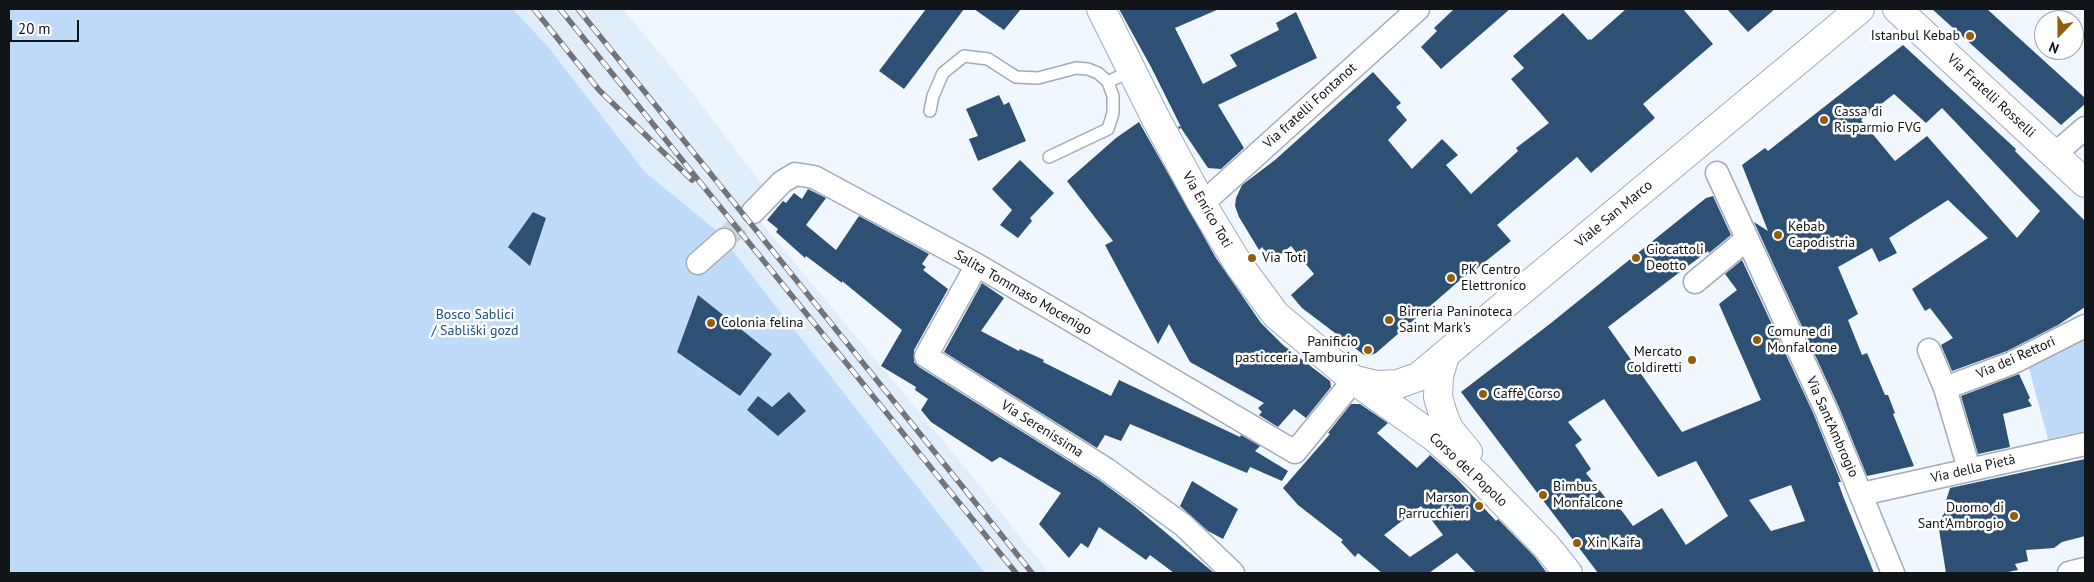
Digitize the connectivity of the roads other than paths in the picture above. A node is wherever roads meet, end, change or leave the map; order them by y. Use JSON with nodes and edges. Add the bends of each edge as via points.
{"nodes":[{"id":1,"x":1101,"y":9,"type":"edge"},
{"id":2,"x":1418,"y":9,"type":"edge"},
{"id":3,"x":1860,"y":9,"type":"edge"},
{"id":4,"x":1898,"y":9,"type":"edge"},
{"id":5,"x":1132,"y":70,"type":"junction"},
{"id":6,"x":1108,"y":82,"type":"junction"},
{"id":7,"x":930,"y":111,"type":"dead end"},
{"id":8,"x":2085,"y":128,"type":"edge"},
{"id":9,"x":2055,"y":154,"type":"junction"},
{"id":10,"x":1049,"y":158,"type":"dead end"},
{"id":11,"x":1717,"y":173,"type":"dead end"},
{"id":12,"x":2085,"y":183,"type":"edge"},
{"id":13,"x":1202,"y":204,"type":"junction"},
{"id":14,"x":753,"y":212,"type":"tunnel mouth"},
{"id":15,"x":1747,"y":239,"type":"junction"},
{"id":16,"x":724,"y":240,"type":"tunnel mouth"},
{"id":17,"x":698,"y":263,"type":"dead end"},
{"id":18,"x":977,"y":265,"type":"junction"},
{"id":19,"x":1695,"y":282,"type":"dead end"},
{"id":20,"x":2085,"y":326,"type":"edge"},
{"id":21,"x":1929,"y":350,"type":"dead end"},
{"id":22,"x":1444,"y":356,"type":"junction"},
{"id":23,"x":1354,"y":380,"type":"junction"},
{"id":24,"x":1945,"y":388,"type":"junction"},
{"id":25,"x":2085,"y":444,"type":"edge"},
{"id":26,"x":1969,"y":469,"type":"junction"},
{"id":27,"x":1862,"y":494,"type":"junction"},
{"id":28,"x":1548,"y":547,"type":"junction"},
{"id":29,"x":2085,"y":570,"type":"edge"},
{"id":30,"x":1233,"y":573,"type":"edge"},
{"id":31,"x":1568,"y":573,"type":"edge"},
{"id":32,"x":1893,"y":573,"type":"edge"},
{"id":33,"x":2069,"y":573,"type":"edge"}],
"edges":[{"from":1,"to":5,"type":"street","name":"Via Enrico Toti"},
{"from":2,"to":13,"type":"street","name":"Via fratelli Fontanot"},
{"from":3,"to":22,"type":"street","name":"Viale San Marco"},
{"from":4,"to":9,"type":"street","name":"Via Fratelli Rosselli"},
{"from":5,"to":6,"type":"lane"},
{"from":5,"to":13,"type":"street","name":"Via Enrico Toti"},
{"from":6,"to":7,"type":"lane","via":[[1098,73],[1076,68],[1038,78],[1016,77],[988,59],[964,56],[943,73]]},
{"from":6,"to":10,"type":"lane","via":[[1113,96],[1113,113],[1108,129]]},
{"from":8,"to":9,"type":"street"},
{"from":9,"to":12,"type":"street","name":"Via Fratelli Rosselli"},
{"from":11,"to":15,"type":"street","name":"Via Sant'Ambrogio"},
{"from":13,"to":23,"type":"street","name":"Via Enrico Toti","via":[[1239,265],[1276,315]]},
{"from":14,"to":18,"type":"street","name":"Salita Tommaso Mocenigo","via":[[782,182],[795,174],[814,177]]},
{"from":15,"to":19,"type":"street"},
{"from":15,"to":27,"type":"street","name":"Via Sant'Ambrogio"},
{"from":16,"to":17,"type":"street"},
{"from":18,"to":23,"type":"street","name":"Salita Tommaso Mocenigo","via":[[1295,452]]},
{"from":18,"to":30,"type":"street","name":"Via Serenissima","via":[[926,356],[1106,469],[1183,525]]},
{"from":20,"to":24,"type":"street","name":"Via dei Rettori","via":[[2012,363]]},
{"from":21,"to":24,"type":"street"},
{"from":22,"to":23,"type":"street","name":"Viale San Marco","via":[[1418,377],[1398,384],[1377,385]]},
{"from":22,"to":28,"type":"street","via":[[1438,397],[1449,428]]},
{"from":23,"to":28,"type":"street","name":"Corso del Popolo","via":[[1434,437]]},
{"from":24,"to":26,"type":"street"},
{"from":25,"to":26,"type":"street","name":"Via della Pietà"},
{"from":26,"to":27,"type":"street","name":"Via della Pietà"},
{"from":27,"to":32,"type":"street","name":"Via Sant'Ambrogio"},
{"from":28,"to":31,"type":"street","name":"Corso del Popolo"},
{"from":29,"to":33,"type":"street"}]}
